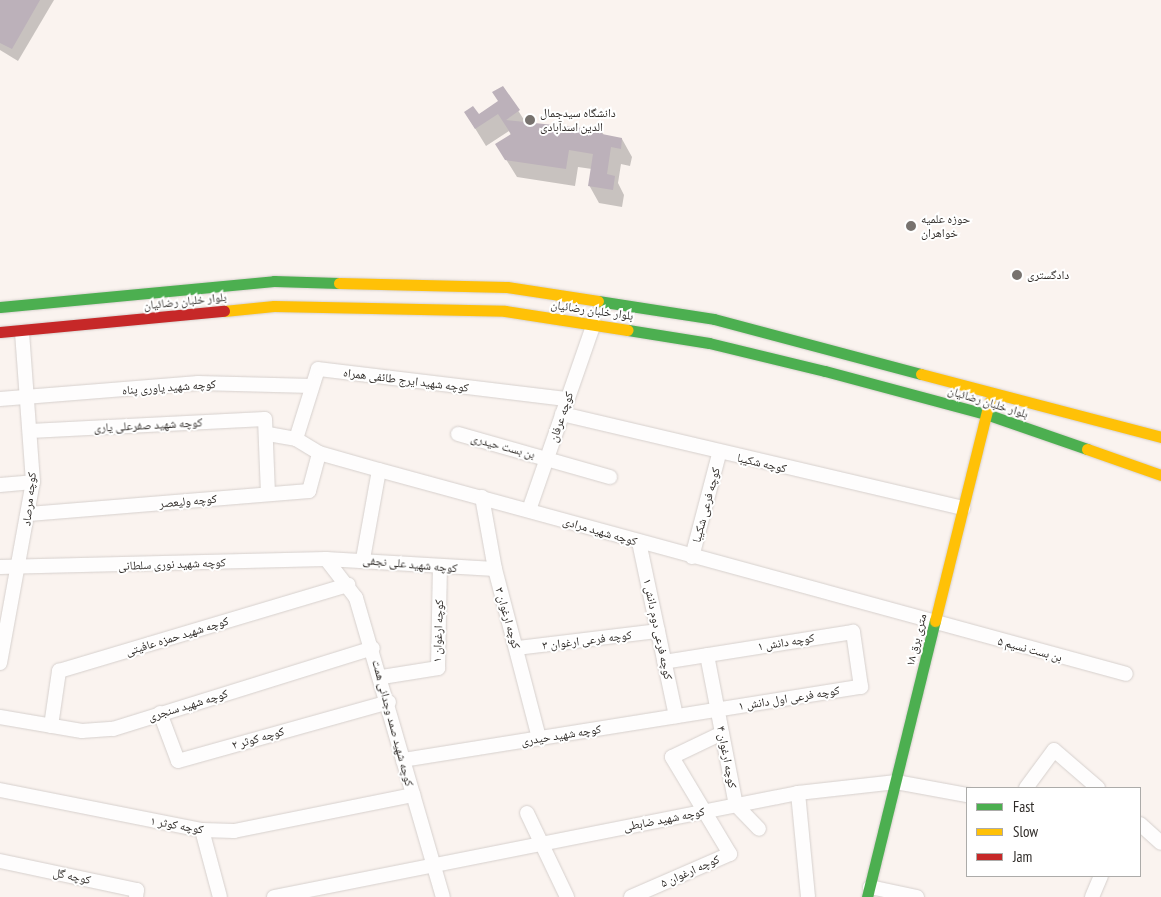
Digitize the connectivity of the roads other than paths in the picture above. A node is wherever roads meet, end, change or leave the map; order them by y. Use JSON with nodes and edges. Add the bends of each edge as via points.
{"nodes":[{"id":1,"x":0,"y":307,"type":"edge"},
{"id":2,"x":20,"y":307,"type":"junction"},
{"id":3,"x":594,"y":323,"type":"junction"},
{"id":4,"x":0,"y":332,"type":"edge"},
{"id":5,"x":22,"y":333,"type":"junction"},
{"id":6,"x":312,"y":386,"type":"junction"},
{"id":7,"x":992,"y":390,"type":"junction"},
{"id":8,"x":0,"y":399,"type":"edge"},
{"id":9,"x":27,"y":399,"type":"junction"},
{"id":10,"x":567,"y":400,"type":"junction"},
{"id":11,"x":562,"y":414,"type":"junction"},
{"id":12,"x":986,"y":414,"type":"junction"},
{"id":13,"x":30,"y":431,"type":"junction"},
{"id":14,"x":268,"y":434,"type":"junction"},
{"id":15,"x":458,"y":434,"type":"dead end"},
{"id":16,"x":1161,"y":437,"type":"edge"},
{"id":17,"x":296,"y":439,"type":"junction"},
{"id":18,"x":319,"y":453,"type":"junction"},
{"id":19,"x":719,"y":454,"type":"junction"},
{"id":20,"x":547,"y":459,"type":"junction"},
{"id":21,"x":379,"y":470,"type":"junction"},
{"id":22,"x":1161,"y":476,"type":"edge"},
{"id":23,"x":610,"y":477,"type":"dead end"},
{"id":24,"x":33,"y":482,"type":"junction"},
{"id":25,"x":0,"y":485,"type":"edge"},
{"id":26,"x":268,"y":494,"type":"junction"},
{"id":27,"x":482,"y":497,"type":"junction"},
{"id":28,"x":963,"y":508,"type":"junction"},
{"id":29,"x":529,"y":510,"type":"junction"},
{"id":30,"x":28,"y":514,"type":"junction"},
{"id":31,"x":639,"y":542,"type":"junction"},
{"id":32,"x":692,"y":557,"type":"junction"},
{"id":33,"x":326,"y":559,"type":"junction"},
{"id":34,"x":363,"y":559,"type":"junction"},
{"id":35,"x":0,"y":567,"type":"edge"},
{"id":36,"x":440,"y":568,"type":"junction"},
{"id":37,"x":19,"y":569,"type":"junction"},
{"id":38,"x":494,"y":569,"type":"junction"},
{"id":39,"x":348,"y":585,"type":"junction"},
{"id":40,"x":935,"y":624,"type":"junction"},
{"id":41,"x":658,"y":631,"type":"junction"},
{"id":42,"x":373,"y":648,"type":"junction"},
{"id":43,"x":517,"y":648,"type":"junction"},
{"id":44,"x":707,"y":655,"type":"junction"},
{"id":45,"x":664,"y":662,"type":"junction"},
{"id":46,"x":0,"y":663,"type":"edge"},
{"id":47,"x":1126,"y":674,"type":"dead end"},
{"id":48,"x":382,"y":677,"type":"junction"},
{"id":49,"x":861,"y":687,"type":"joint"},
{"id":50,"x":389,"y":702,"type":"junction"},
{"id":51,"x":718,"y":710,"type":"junction"},
{"id":52,"x":160,"y":713,"type":"junction"},
{"id":53,"x":676,"y":716,"type":"junction"},
{"id":54,"x":0,"y":717,"type":"edge"},
{"id":55,"x":51,"y":726,"type":"junction"},
{"id":56,"x":722,"y":733,"type":"junction"},
{"id":57,"x":539,"y":738,"type":"junction"},
{"id":58,"x":404,"y":760,"type":"junction"},
{"id":59,"x":896,"y":782,"type":"junction"},
{"id":60,"x":1027,"y":787,"type":"edge"},
{"id":61,"x":1097,"y":787,"type":"edge"},
{"id":62,"x":0,"y":790,"type":"edge"},
{"id":63,"x":798,"y":793,"type":"junction"},
{"id":64,"x":413,"y":795,"type":"junction"},
{"id":65,"x":966,"y":795,"type":"edge"},
{"id":66,"x":736,"y":805,"type":"junction"},
{"id":67,"x":702,"y":812,"type":"junction"},
{"id":68,"x":527,"y":813,"type":"dead end"},
{"id":69,"x":1141,"y":825,"type":"edge"},
{"id":70,"x":202,"y":830,"type":"junction"},
{"id":71,"x":759,"y":830,"type":"dead end"},
{"id":72,"x":539,"y":842,"type":"junction"},
{"id":73,"x":1161,"y":842,"type":"edge"},
{"id":74,"x":0,"y":861,"type":"edge"},
{"id":75,"x":434,"y":862,"type":"junction"},
{"id":76,"x":1101,"y":877,"type":"edge"},
{"id":77,"x":869,"y":892,"type":"edge"},
{"id":78,"x":136,"y":897,"type":"edge"},
{"id":79,"x":220,"y":897,"type":"edge"},
{"id":80,"x":274,"y":897,"type":"edge"},
{"id":81,"x":443,"y":897,"type":"edge"},
{"id":82,"x":567,"y":897,"type":"edge"},
{"id":83,"x":632,"y":897,"type":"edge"},
{"id":84,"x":808,"y":897,"type":"edge"},
{"id":85,"x":917,"y":897,"type":"edge"},
{"id":86,"x":1092,"y":897,"type":"edge"}],
"edges":[{"from":1,"to":2,"type":"main road","name":"بلوار خلبان رضائیان"},
{"from":2,"to":5,"type":"main road"},
{"from":2,"to":7,"type":"main road","name":"بلوار خلبان رضائیان","via":[[274,281],[507,287],[714,318]]},
{"from":3,"to":5,"type":"main road","name":"بلوار خلبان رضائیان","via":[[505,311],[274,306]]},
{"from":3,"to":10,"type":"street","name":"کوچه عرفان"},
{"from":3,"to":12,"type":"main road","name":"بلوار خلبان رضائیان","via":[[709,343]]},
{"from":4,"to":5,"type":"main road","name":"بلوار خلبان رضائیان"},
{"from":5,"to":9,"type":"street","name":"کوچه مرصاد"},
{"from":6,"to":9,"type":"street","name":"کوچه شهید یاوری پناه","via":[[198,383]]},
{"from":6,"to":10,"type":"street","name":"کوچه شهید ایرج طائفی همراه","via":[[318,369]]},
{"from":6,"to":17,"type":"street","name":"کوچه شهید ایرج طائفی همراه"},
{"from":7,"to":12,"type":"main road","name":"۱۸ متری برق"},
{"from":7,"to":16,"type":"main road","name":"بلوار خلبان رضائیان"},
{"from":8,"to":9,"type":"street","name":"کوچه شهید یاوری پناه"},
{"from":9,"to":13,"type":"street","name":"کوچه مرصاد"},
{"from":10,"to":11,"type":"street","name":"کوچه عرفان"},
{"from":11,"to":19,"type":"street","name":"کوچه شکیبا"},
{"from":11,"to":20,"type":"street","name":"کوچه عرفان"},
{"from":12,"to":22,"type":"main road","name":"بلوار خلبان رضائیان"},
{"from":12,"to":28,"type":"main road","name":"۱۸ متری برق"},
{"from":13,"to":14,"type":"street","name":"کوچه شهید صفرعلی یاری","via":[[265,419]]},
{"from":13,"to":24,"type":"street","name":"کوچه مرصاد"},
{"from":14,"to":17,"type":"street","name":"کوچه شهید مرادی"},
{"from":14,"to":26,"type":"street"},
{"from":15,"to":20,"type":"street","name":"بن بست حیدری"},
{"from":17,"to":18,"type":"street","name":"کوچه شهید مرادی"},
{"from":18,"to":21,"type":"street","name":"کوچه شهید مرادی"},
{"from":18,"to":26,"type":"street","name":"کوچه ولیعصر","via":[[309,491]]},
{"from":19,"to":28,"type":"street","name":"کوچه شکیبا"},
{"from":19,"to":32,"type":"street","name":"کوچه فرعی شکیبا"},
{"from":20,"to":23,"type":"street","name":"بن بست حیدری"},
{"from":20,"to":29,"type":"street","name":"کوچه عرفان"},
{"from":21,"to":27,"type":"street","name":"کوچه شهید مرادی"},
{"from":21,"to":34,"type":"street"},
{"from":24,"to":25,"type":"street"},
{"from":24,"to":30,"type":"street","name":"کوچه مرصاد"},
{"from":26,"to":30,"type":"street","name":"کوچه ولیعصر"},
{"from":27,"to":29,"type":"street","name":"کوچه شهید مرادی"},
{"from":27,"to":38,"type":"street","name":"کوچه ارغوان ۳"},
{"from":28,"to":40,"type":"main road","name":"۱۸ متری برق"},
{"from":29,"to":31,"type":"street","name":"کوچه شهید مرادی"},
{"from":30,"to":37,"type":"street","name":"کوچه مرصاد"},
{"from":31,"to":32,"type":"street","name":"کوچه شهید مرادی"},
{"from":31,"to":41,"type":"street","name":"کوچه فرعی دوم دانش ۱"},
{"from":32,"to":40,"type":"street","name":"کوچه شهید مرادی"},
{"from":33,"to":34,"type":"street","name":"کوچه شهید علی نجفی"},
{"from":33,"to":37,"type":"street","name":"کوچه شهید نوری سلطانی"},
{"from":33,"to":39,"type":"street","name":"کوچه شهید صمد وجدانی همت"},
{"from":34,"to":36,"type":"street","name":"کوچه شهید علی نجفی"},
{"from":35,"to":37,"type":"street","name":"کوچه شهید نوری سلطانی"},
{"from":36,"to":38,"type":"street","name":"کوچه شهید علی نجفی"},
{"from":36,"to":48,"type":"street","name":"کوچه ارغوان ۱","via":[[438,668]]},
{"from":37,"to":46,"type":"street","name":"کوچه مرصاد"},
{"from":38,"to":43,"type":"street","name":"کوچه ارغوان ۳"},
{"from":39,"to":42,"type":"street","name":"کوچه شهید صمد وجدانی همت"},
{"from":39,"to":55,"type":"street","name":"کوچه شهید حمزه عافیتی","via":[[59,671]]},
{"from":40,"to":47,"type":"street","name":"بن بست نسیم ۵"},
{"from":40,"to":59,"type":"main road","name":"۱۸ متری برق"},
{"from":41,"to":43,"type":"street","name":"کوچه فرعی ارغوان ۳"},
{"from":41,"to":45,"type":"street","name":"کوچه فرعی دوم دانش ۱"},
{"from":42,"to":48,"type":"street","name":"کوچه شهید صمد وجدانی همت"},
{"from":42,"to":52,"type":"street","name":"کوچه شهید سنجری"},
{"from":43,"to":57,"type":"street","name":"کوچه ارغوان ۳"},
{"from":44,"to":45,"type":"street","name":"کوچه دانش ۱"},
{"from":44,"to":49,"type":"street","name":"کوچه دانش ۱","via":[[853,632]]},
{"from":44,"to":51,"type":"street","name":"کوچه ارغوان ۴"},
{"from":45,"to":53,"type":"street","name":"کوچه فرعی دوم دانش ۱"},
{"from":48,"to":50,"type":"street","name":"کوچه شهید صمد وجدانی همت"},
{"from":49,"to":51,"type":"street","name":"کوچه فرعی اول دانش ۱"},
{"from":50,"to":52,"type":"street","name":"کوچه کوثر ۲","via":[[178,761]]},
{"from":50,"to":58,"type":"street","name":"کوچه شهید صمد وجدانی همت"},
{"from":51,"to":53,"type":"street","name":"کوچه شهید حیدری"},
{"from":51,"to":56,"type":"street","name":"کوچه ارغوان ۴"},
{"from":52,"to":55,"type":"street","name":"کوچه شهید سنجری","via":[[113,729]]},
{"from":53,"to":57,"type":"street","name":"کوچه شهید حیدری"},
{"from":54,"to":55,"type":"street","name":"کوچه شهید سنجری"},
{"from":56,"to":66,"type":"street","name":"کوچه ارغوان ۴"},
{"from":56,"to":67,"type":"street","via":[[672,757]]},
{"from":57,"to":58,"type":"street","name":"کوچه شهید حیدری"},
{"from":58,"to":64,"type":"street","name":"کوچه شهید صمد وجدانی همت"},
{"from":59,"to":63,"type":"street","name":"کوچه شهید ضابطی"},
{"from":59,"to":65,"type":"street","name":"کوچه شهید ضابطی"},
{"from":59,"to":77,"type":"main road","name":"۱۸ متری برق"},
{"from":60,"to":61,"type":"street","via":[[1054,750]]},
{"from":62,"to":70,"type":"street","name":"کوچه کوثر ۱"},
{"from":63,"to":66,"type":"street","name":"کوچه شهید ضابطی"},
{"from":63,"to":84,"type":"street"},
{"from":64,"to":70,"type":"street","name":"کوچه کوثر ۱","via":[[234,831]]},
{"from":64,"to":75,"type":"street","name":"کوچه شهید صمد وجدانی همت"},
{"from":66,"to":67,"type":"street","name":"کوچه شهید ضابطی"},
{"from":66,"to":71,"type":"street"},
{"from":67,"to":72,"type":"street","name":"کوچه شهید ضابطی"},
{"from":67,"to":83,"type":"street","name":"کوچه ارغوان ۵","via":[[730,854]]},
{"from":68,"to":72,"type":"street"},
{"from":69,"to":73,"type":"street"},
{"from":70,"to":79,"type":"street"},
{"from":72,"to":75,"type":"street","name":"کوچه شهید ضابطی"},
{"from":72,"to":82,"type":"street"},
{"from":74,"to":78,"type":"street","name":"کوچه گل","via":[[137,890]]},
{"from":75,"to":80,"type":"street","name":"کوچه شهید ضابطی"},
{"from":75,"to":81,"type":"street","name":"کوچه شهید صمد وجدانی همت"},
{"from":76,"to":86,"type":"street"},
{"from":77,"to":85,"type":"street"}]}
